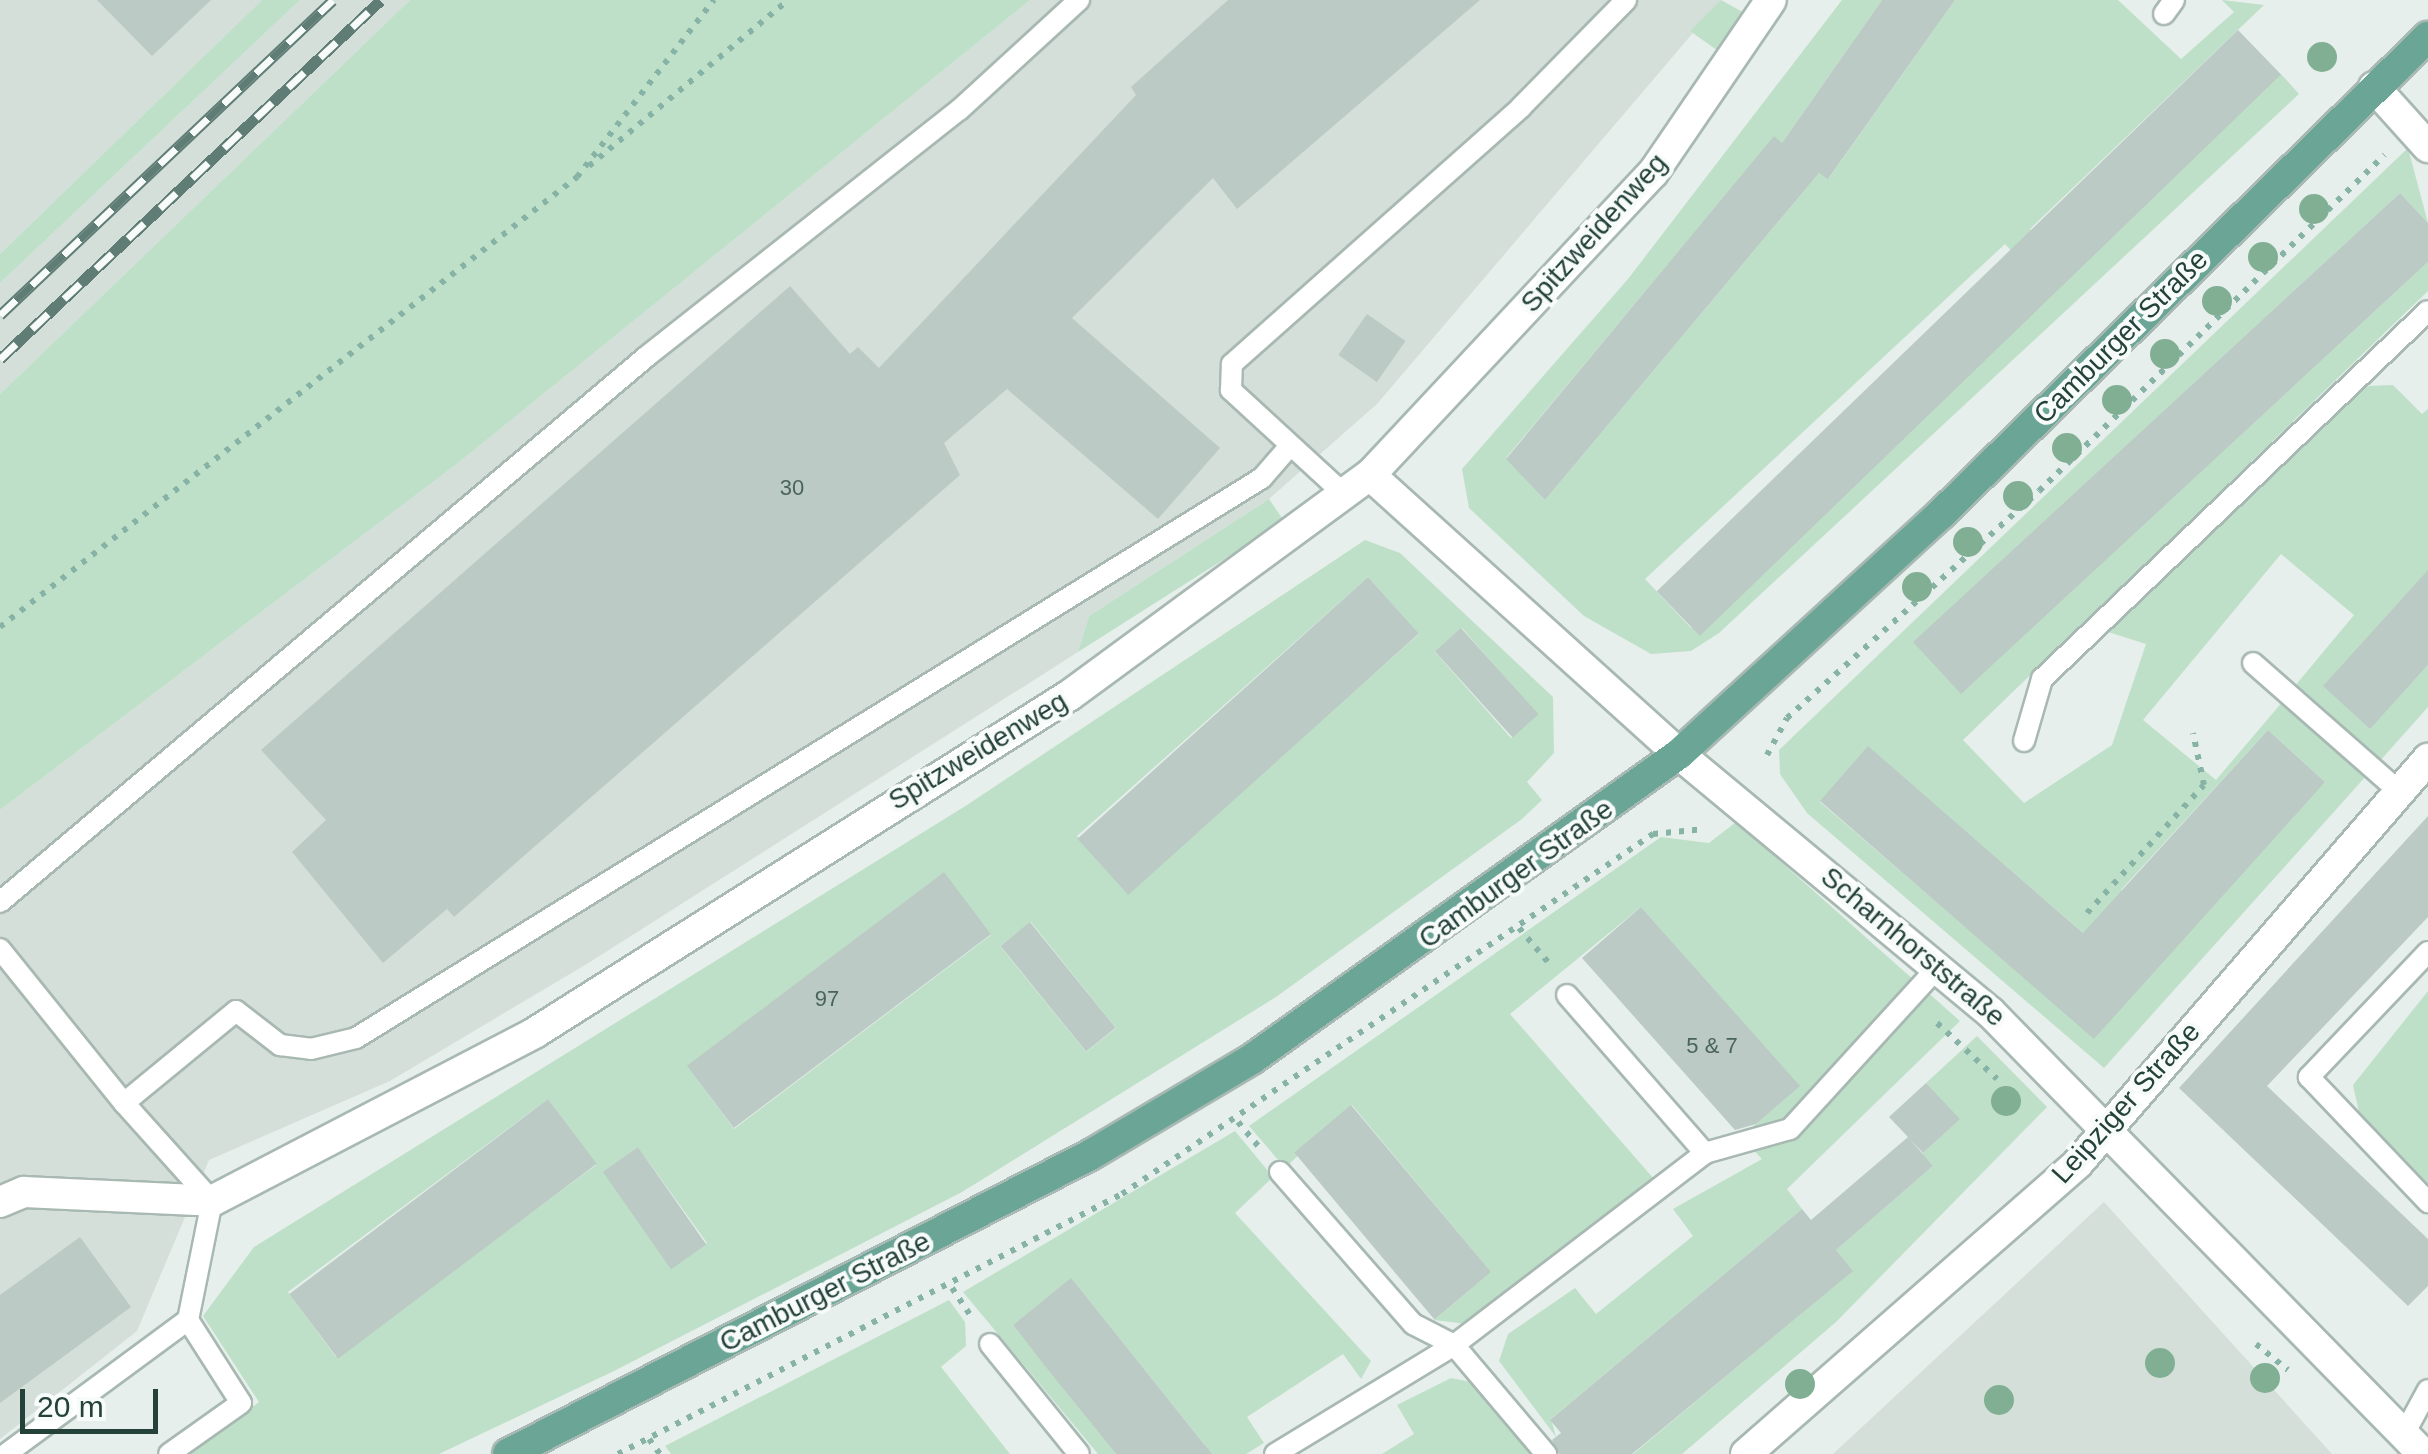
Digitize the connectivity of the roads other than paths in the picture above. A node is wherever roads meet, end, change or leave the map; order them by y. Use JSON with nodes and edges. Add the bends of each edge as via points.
{"nodes":[{"id":1,"x":1080,"y":0,"type":"edge"},
{"id":2,"x":1626,"y":0,"type":"edge"},
{"id":3,"x":1770,"y":0,"type":"edge"},
{"id":4,"x":2428,"y":37,"type":"edge"},
{"id":5,"x":2374,"y":88,"type":"junction"},
{"id":6,"x":2420,"y":139,"type":"edge"},
{"id":7,"x":2428,"y":312,"type":"edge"},
{"id":8,"x":1286,"y":450,"type":"junction"},
{"id":9,"x":1370,"y":475,"type":"junction"},
{"id":10,"x":1344,"y":494,"type":"junction"},
{"id":11,"x":2254,"y":663,"type":"dead end"},
{"id":12,"x":2024,"y":741,"type":"dead end"},
{"id":13,"x":1679,"y":754,"type":"junction"},
{"id":14,"x":2428,"y":759,"type":"edge"},
{"id":15,"x":2400,"y":792,"type":"junction"},
{"id":16,"x":0,"y":902,"type":"edge"},
{"id":17,"x":0,"y":949,"type":"edge"},
{"id":18,"x":2428,"y":952,"type":"edge"},
{"id":19,"x":1939,"y":966,"type":"junction"},
{"id":20,"x":1566,"y":995,"type":"road end"},
{"id":21,"x":124,"y":1103,"type":"junction"},
{"id":22,"x":2110,"y":1126,"type":"junction"},
{"id":23,"x":1706,"y":1153,"type":"junction"},
{"id":24,"x":1280,"y":1172,"type":"dead end"},
{"id":25,"x":212,"y":1201,"type":"junction"},
{"id":26,"x":0,"y":1202,"type":"edge"},
{"id":27,"x":2428,"y":1202,"type":"edge"},
{"id":28,"x":188,"y":1320,"type":"junction"},
{"id":29,"x":990,"y":1344,"type":"dead end"},
{"id":30,"x":1454,"y":1345,"type":"junction"},
{"id":31,"x":2428,"y":1390,"type":"edge"},
{"id":32,"x":2413,"y":1444,"type":"edge"},
{"id":33,"x":1753,"y":1452,"type":"edge"},
{"id":34,"x":6,"y":1454,"type":"edge"},
{"id":35,"x":169,"y":1454,"type":"edge"},
{"id":36,"x":508,"y":1454,"type":"edge"},
{"id":37,"x":1079,"y":1454,"type":"edge"},
{"id":38,"x":1275,"y":1454,"type":"edge"},
{"id":39,"x":1546,"y":1454,"type":"edge"}],
"edges":[{"from":1,"to":16,"type":"lane"},
{"from":2,"to":8,"type":"lane","via":[[1521,107],[1232,364],[1231,390]]},
{"from":3,"to":9,"type":"street","name":"Spitzweidenweg","via":[[1653,174]]},
{"from":4,"to":5,"type":"main road","name":"Camburger Straße"},
{"from":5,"to":6,"type":"street"},
{"from":5,"to":13,"type":"main road","name":"Camburger Straße","via":[[1941,514]]},
{"from":7,"to":12,"type":"lane","via":[[2042,679]]},
{"from":8,"to":10,"type":"lane"},
{"from":8,"to":21,"type":"lane","via":[[1262,478],[430,997],[356,1038],[311,1049],[280,1045],[236,1011]]},
{"from":9,"to":10,"type":"street","name":"Spitzweidenweg"},
{"from":9,"to":13,"type":"street","name":"Scharnhorststraße"},
{"from":10,"to":25,"type":"street","name":"Spitzweidenweg","via":[[1070,696],[536,1032]]},
{"from":11,"to":15,"type":"lane"},
{"from":13,"to":19,"type":"street","name":"Scharnhorststraße"},
{"from":13,"to":36,"type":"main road","name":"Camburger Straße","via":[[1333,1007],[1172,1107]]},
{"from":14,"to":15,"type":"street","name":"Leipziger Straße"},
{"from":15,"to":22,"type":"street","name":"Leipziger Straße"},
{"from":17,"to":21,"type":"lane"},
{"from":18,"to":27,"type":"lane","via":[[2309,1077]]},
{"from":19,"to":22,"type":"street","name":"Scharnhorststraße"},
{"from":19,"to":23,"type":"lane","via":[[1790,1129]]},
{"from":20,"to":23,"type":"lane"},
{"from":21,"to":25,"type":"lane"},
{"from":22,"to":32,"type":"street","name":"Scharnhorststraße"},
{"from":22,"to":33,"type":"street","name":"Leipziger Straße"},
{"from":23,"to":30,"type":"lane"},
{"from":24,"to":30,"type":"lane","via":[[1413,1324]]},
{"from":25,"to":26,"type":"street","via":[[24,1192]]},
{"from":25,"to":28,"type":"lane"},
{"from":28,"to":34,"type":"lane"},
{"from":28,"to":35,"type":"lane","via":[[240,1404]]},
{"from":29,"to":37,"type":"lane"},
{"from":30,"to":38,"type":"lane"},
{"from":30,"to":39,"type":"lane"},
{"from":31,"to":32,"type":"lane"}]}
